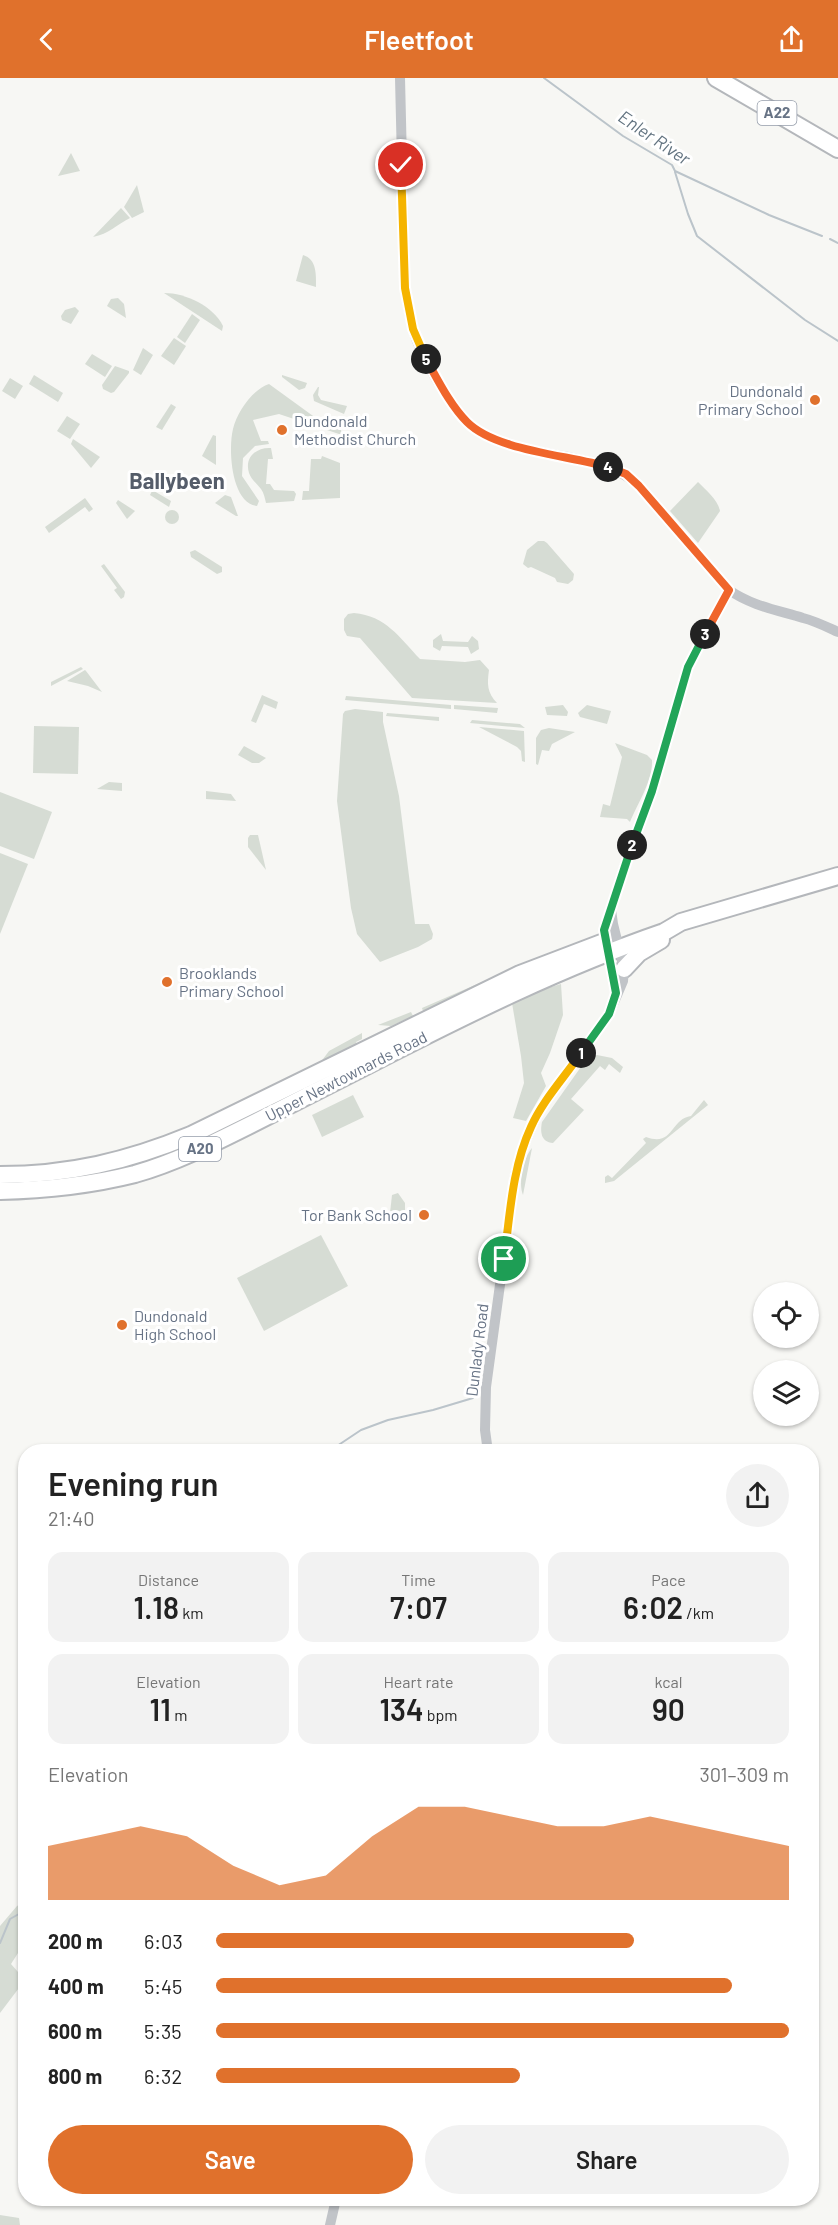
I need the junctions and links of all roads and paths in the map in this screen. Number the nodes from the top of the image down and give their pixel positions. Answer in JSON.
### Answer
{"nodes":[{"id":1,"x":400,"y":78,"type":"edge"},
{"id":2,"x":716,"y":78,"type":"edge"},
{"id":3,"x":838,"y":148,"type":"edge"},
{"id":4,"x":729,"y":590,"type":"junction"},
{"id":5,"x":838,"y":632,"type":"edge"},
{"id":6,"x":838,"y":876,"type":"edge"},
{"id":7,"x":736,"y":906,"type":"junction"},
{"id":8,"x":612,"y":945,"type":"junction"},
{"id":9,"x":624,"y":969,"type":"junction"},
{"id":10,"x":616,"y":993,"type":"junction"},
{"id":11,"x":0,"y":1175,"type":"edge"},
{"id":12,"x":0,"y":1191,"type":"edge"},
{"id":13,"x":487,"y":1444,"type":"edge"},
{"id":14,"x":334,"y":2206,"type":"edge"},
{"id":15,"x":330,"y":2225,"type":"edge"}],
"edges":[{"from":1,"to":4,"type":"street"},
{"from":2,"to":3,"type":"highway","number":"A22"},
{"from":4,"to":5,"type":"street"},
{"from":4,"to":8,"type":"street"},
{"from":6,"to":7,"type":"highway","name":"Upper Newtownards Road","number":"A20"},
{"from":7,"to":8,"type":"highway","name":"Upper Newtownards Road","number":"A20"},
{"from":7,"to":9,"type":"highway"},
{"from":8,"to":9,"type":"street"},
{"from":8,"to":10,"type":"street"},
{"from":8,"to":11,"type":"highway","name":"Upper Newtownards Road","number":"A20"},
{"from":8,"to":12,"type":"highway","name":"Upper Newtownards Road","number":"A20"},
{"from":9,"to":10,"type":"street","name":"Dunlady Road"},
{"from":10,"to":13,"type":"street","name":"Dunlady Road"},
{"from":14,"to":15,"type":"street"}]}
